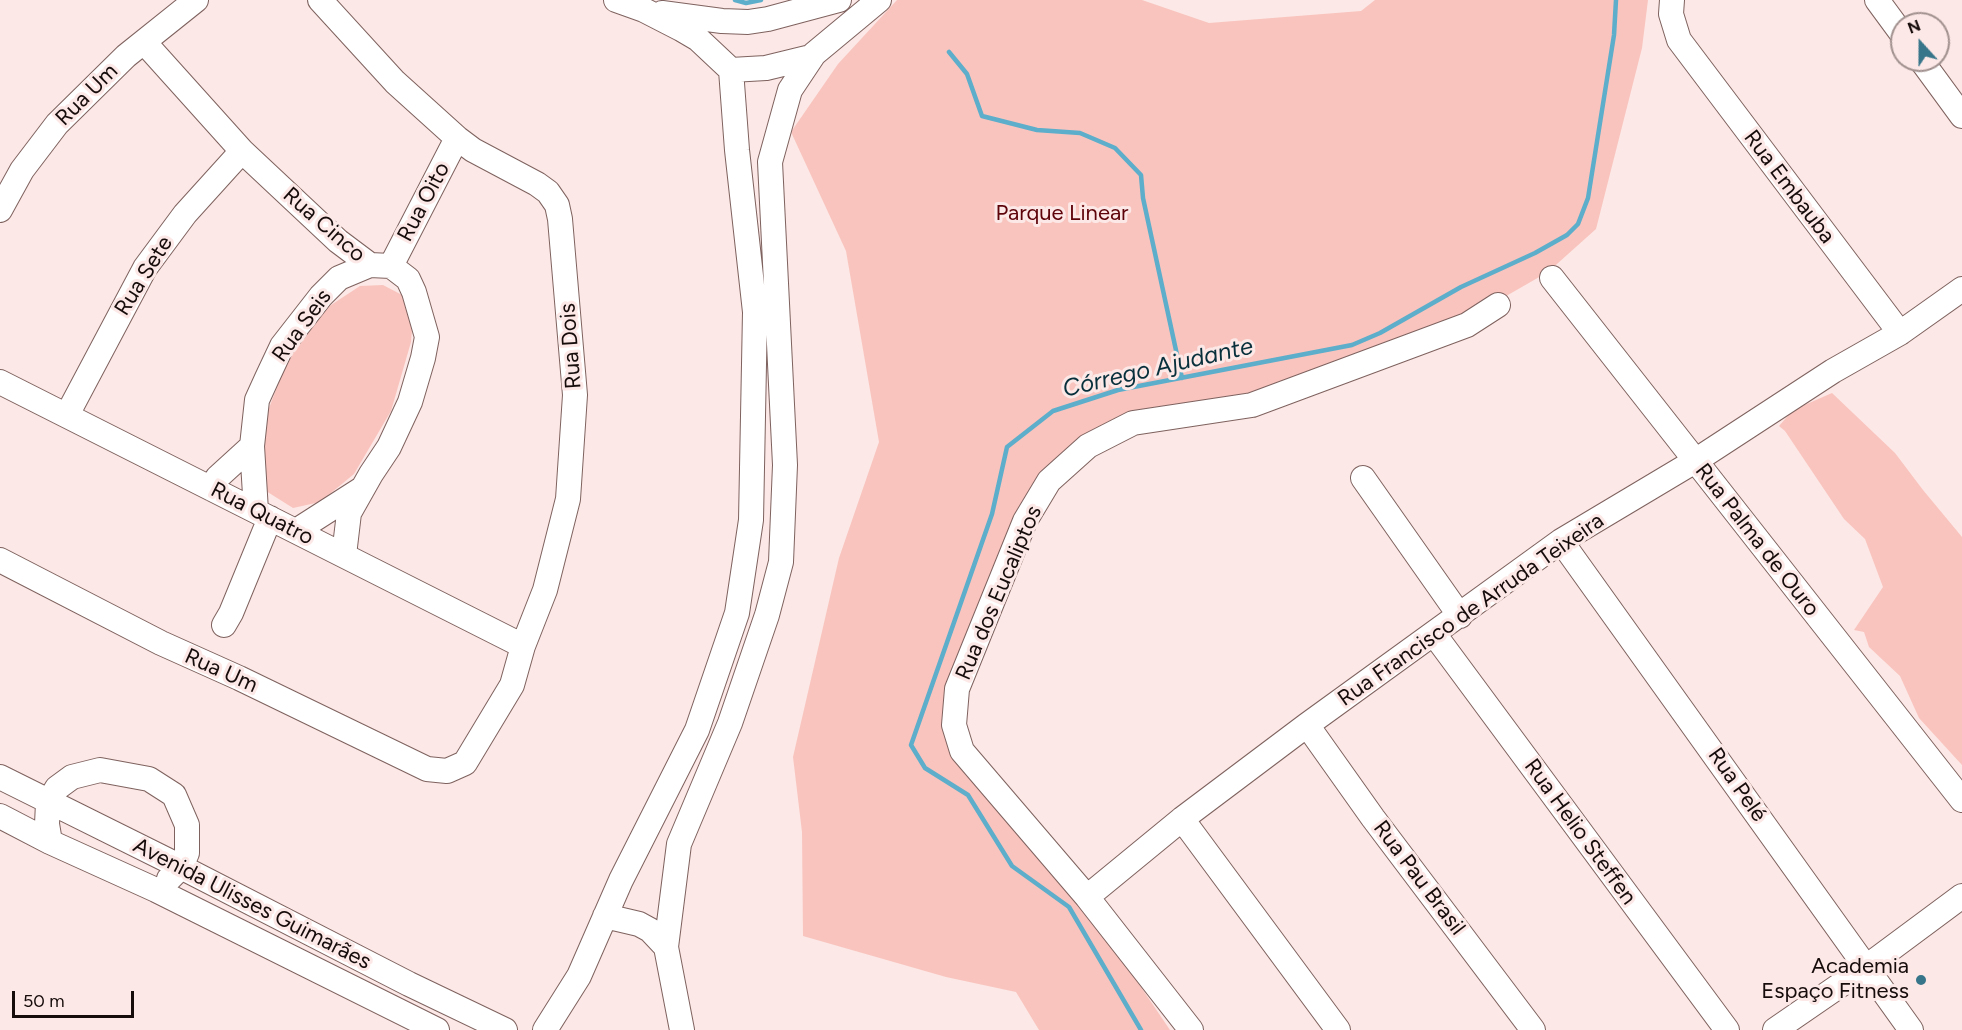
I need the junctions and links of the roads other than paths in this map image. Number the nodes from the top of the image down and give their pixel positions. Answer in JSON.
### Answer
{"nodes":[{"id":1,"x":196,"y":0,"type":"edge"},
{"id":2,"x":320,"y":0,"type":"edge"},
{"id":3,"x":616,"y":0,"type":"edge"},
{"id":4,"x":839,"y":0,"type":"edge"},
{"id":5,"x":879,"y":0,"type":"edge"},
{"id":6,"x":1672,"y":0,"type":"edge"},
{"id":7,"x":1877,"y":0,"type":"edge"},
{"id":8,"x":813,"y":7,"type":"junction"},
{"id":9,"x":644,"y":10,"type":"junction"},
{"id":10,"x":1890,"y":18,"type":"edge"},
{"id":11,"x":144,"y":42,"type":"junction"},
{"id":12,"x":813,"y":56,"type":"junction"},
{"id":13,"x":731,"y":70,"type":"junction"},
{"id":14,"x":1930,"y":72,"type":"edge"},
{"id":15,"x":1962,"y":116,"type":"edge"},
{"id":16,"x":457,"y":138,"type":"junction"},
{"id":17,"x":242,"y":151,"type":"junction"},
{"id":18,"x":0,"y":210,"type":"edge"},
{"id":19,"x":338,"y":241,"type":"junction"},
{"id":20,"x":380,"y":266,"type":"junction"},
{"id":21,"x":339,"y":278,"type":"junction"},
{"id":22,"x":1552,"y":278,"type":"dead end"},
{"id":23,"x":1962,"y":289,"type":"edge"},
{"id":24,"x":1498,"y":305,"type":"dead end"},
{"id":25,"x":1900,"y":333,"type":"junction"},
{"id":26,"x":0,"y":382,"type":"edge"},
{"id":27,"x":67,"y":415,"type":"junction"},
{"id":28,"x":252,"y":446,"type":"junction"},
{"id":29,"x":1695,"y":461,"type":"junction"},
{"id":30,"x":1363,"y":478,"type":"dead end"},
{"id":31,"x":364,"y":487,"type":"junction"},
{"id":32,"x":210,"y":488,"type":"junction"},
{"id":33,"x":263,"y":514,"type":"junction"},
{"id":34,"x":296,"y":531,"type":"junction"},
{"id":35,"x":1561,"y":542,"type":"junction"},
{"id":36,"x":344,"y":555,"type":"junction"},
{"id":37,"x":0,"y":560,"type":"edge"},
{"id":38,"x":1460,"y":616,"type":"junction"},
{"id":39,"x":224,"y":625,"type":"dead end"},
{"id":40,"x":1434,"y":634,"type":"junction"},
{"id":41,"x":523,"y":646,"type":"junction"},
{"id":42,"x":1307,"y":725,"type":"junction"},
{"id":43,"x":447,"y":771,"type":"joint"},
{"id":44,"x":0,"y":777,"type":"edge"},
{"id":45,"x":1962,"y":800,"type":"edge"},
{"id":46,"x":48,"y":802,"type":"junction"},
{"id":47,"x":0,"y":816,"type":"edge"},
{"id":48,"x":1182,"y":819,"type":"junction"},
{"id":49,"x":50,"y":842,"type":"junction"},
{"id":50,"x":181,"y":867,"type":"junction"},
{"id":51,"x":156,"y":890,"type":"junction"},
{"id":52,"x":1962,"y":896,"type":"edge"},
{"id":53,"x":1087,"y":897,"type":"junction"},
{"id":54,"x":605,"y":916,"type":"junction"},
{"id":55,"x":666,"y":947,"type":"junction"},
{"id":56,"x":1865,"y":968,"type":"junction"},
{"id":57,"x":437,"y":1030,"type":"edge"},
{"id":58,"x":505,"y":1030,"type":"edge"},
{"id":59,"x":544,"y":1030,"type":"edge"},
{"id":60,"x":682,"y":1030,"type":"edge"},
{"id":61,"x":1191,"y":1030,"type":"edge"},
{"id":62,"x":1338,"y":1030,"type":"edge"},
{"id":63,"x":1533,"y":1030,"type":"edge"},
{"id":64,"x":1727,"y":1030,"type":"edge"},
{"id":65,"x":1775,"y":1030,"type":"edge"},
{"id":66,"x":1911,"y":1030,"type":"edge"}],
"edges":[{"from":1,"to":11,"type":"street","name":"Rua Um"},
{"from":2,"to":16,"type":"street","name":"Rua Dois"},
{"from":3,"to":9,"type":"street"},
{"from":4,"to":8,"type":"street"},
{"from":5,"to":12,"type":"street"},
{"from":6,"to":25,"type":"street","name":"Rua Embauba"},
{"from":7,"to":10,"type":"street"},
{"from":8,"to":9,"type":"street"},
{"from":8,"to":12,"type":"street"},
{"from":9,"to":13,"type":"street"},
{"from":11,"to":17,"type":"street","name":"Rua Cinco"},
{"from":11,"to":18,"type":"street","name":"Rua Um"},
{"from":12,"to":13,"type":"street"},
{"from":12,"to":55,"type":"street"},
{"from":13,"to":54,"type":"street"},
{"from":14,"to":15,"type":"street"},
{"from":16,"to":20,"type":"street","name":"Rua Oito"},
{"from":16,"to":41,"type":"street","name":"Rua Dois"},
{"from":17,"to":19,"type":"street","name":"Rua Cinco"},
{"from":17,"to":27,"type":"street","name":"Rua Sete"},
{"from":19,"to":20,"type":"street","name":"Rua Cinco"},
{"from":19,"to":21,"type":"street","name":"Rua Seis"},
{"from":20,"to":21,"type":"street","name":"Rua Seis"},
{"from":20,"to":31,"type":"street","name":"Rua Cinco"},
{"from":21,"to":28,"type":"street","name":"Rua Seis"},
{"from":22,"to":29,"type":"street","name":"Rua Palma de Ouro"},
{"from":23,"to":25,"type":"street","name":"Rua Francisco de Arruda Teixeira"},
{"from":24,"to":53,"type":"street","name":"Rua dos Eucaliptos"},
{"from":25,"to":29,"type":"street","name":"Rua Francisco de Arruda Teixeira"},
{"from":26,"to":27,"type":"street","name":"Rua Quatro"},
{"from":27,"to":32,"type":"street","name":"Rua Quatro"},
{"from":28,"to":32,"type":"street"},
{"from":28,"to":33,"type":"street","name":"Rua Seis"},
{"from":29,"to":35,"type":"street","name":"Rua Francisco de Arruda Teixeira"},
{"from":29,"to":45,"type":"street","name":"Rua Palma de Ouro"},
{"from":30,"to":38,"type":"street"},
{"from":31,"to":34,"type":"street","name":"Rua Cinco"},
{"from":31,"to":36,"type":"street","name":"Rua Cinco"},
{"from":32,"to":33,"type":"street","name":"Rua Quatro"},
{"from":33,"to":34,"type":"street","name":"Rua Quatro"},
{"from":33,"to":39,"type":"street"},
{"from":34,"to":36,"type":"street","name":"Rua Quatro"},
{"from":35,"to":38,"type":"street","name":"Rua Francisco de Arruda Teixeira"},
{"from":35,"to":56,"type":"street","name":"Rua Pelé"},
{"from":36,"to":41,"type":"street","name":"Rua Quatro"},
{"from":37,"to":43,"type":"street","name":"Rua Um"},
{"from":38,"to":40,"type":"street","name":"Rua Francisco de Arruda Teixeira"},
{"from":40,"to":42,"type":"street","name":"Rua Francisco de Arruda Teixeira"},
{"from":40,"to":64,"type":"street","name":"Rua Helio Steffen"},
{"from":41,"to":43,"type":"street","name":"Rua Dois"},
{"from":42,"to":48,"type":"street","name":"Rua Francisco de Arruda Teixeira"},
{"from":42,"to":63,"type":"street","name":"Rua Pau Brasil"},
{"from":44,"to":46,"type":"street","name":"Avenida Ulisses Guimarães"},
{"from":46,"to":49,"type":"street"},
{"from":46,"to":50,"type":"street","name":"Avenida Ulisses Guimarães"},
{"from":46,"to":50,"type":"street"},
{"from":47,"to":49,"type":"street","name":"Avenida Ulisses Guimarães"},
{"from":48,"to":53,"type":"street","name":"Rua Francisco de Arruda Teixeira"},
{"from":48,"to":62,"type":"street"},
{"from":49,"to":51,"type":"street","name":"Avenida Ulisses Guimarães"},
{"from":50,"to":51,"type":"street"},
{"from":50,"to":58,"type":"street","name":"Avenida Ulisses Guimarães"},
{"from":51,"to":57,"type":"street","name":"Avenida Ulisses Guimarães"},
{"from":52,"to":56,"type":"street"},
{"from":53,"to":61,"type":"street","name":"Rua dos Eucaliptos"},
{"from":54,"to":55,"type":"street"},
{"from":54,"to":59,"type":"street"},
{"from":55,"to":60,"type":"street"},
{"from":56,"to":65,"type":"street"},
{"from":56,"to":66,"type":"street","name":"Rua Pelé"}]}
